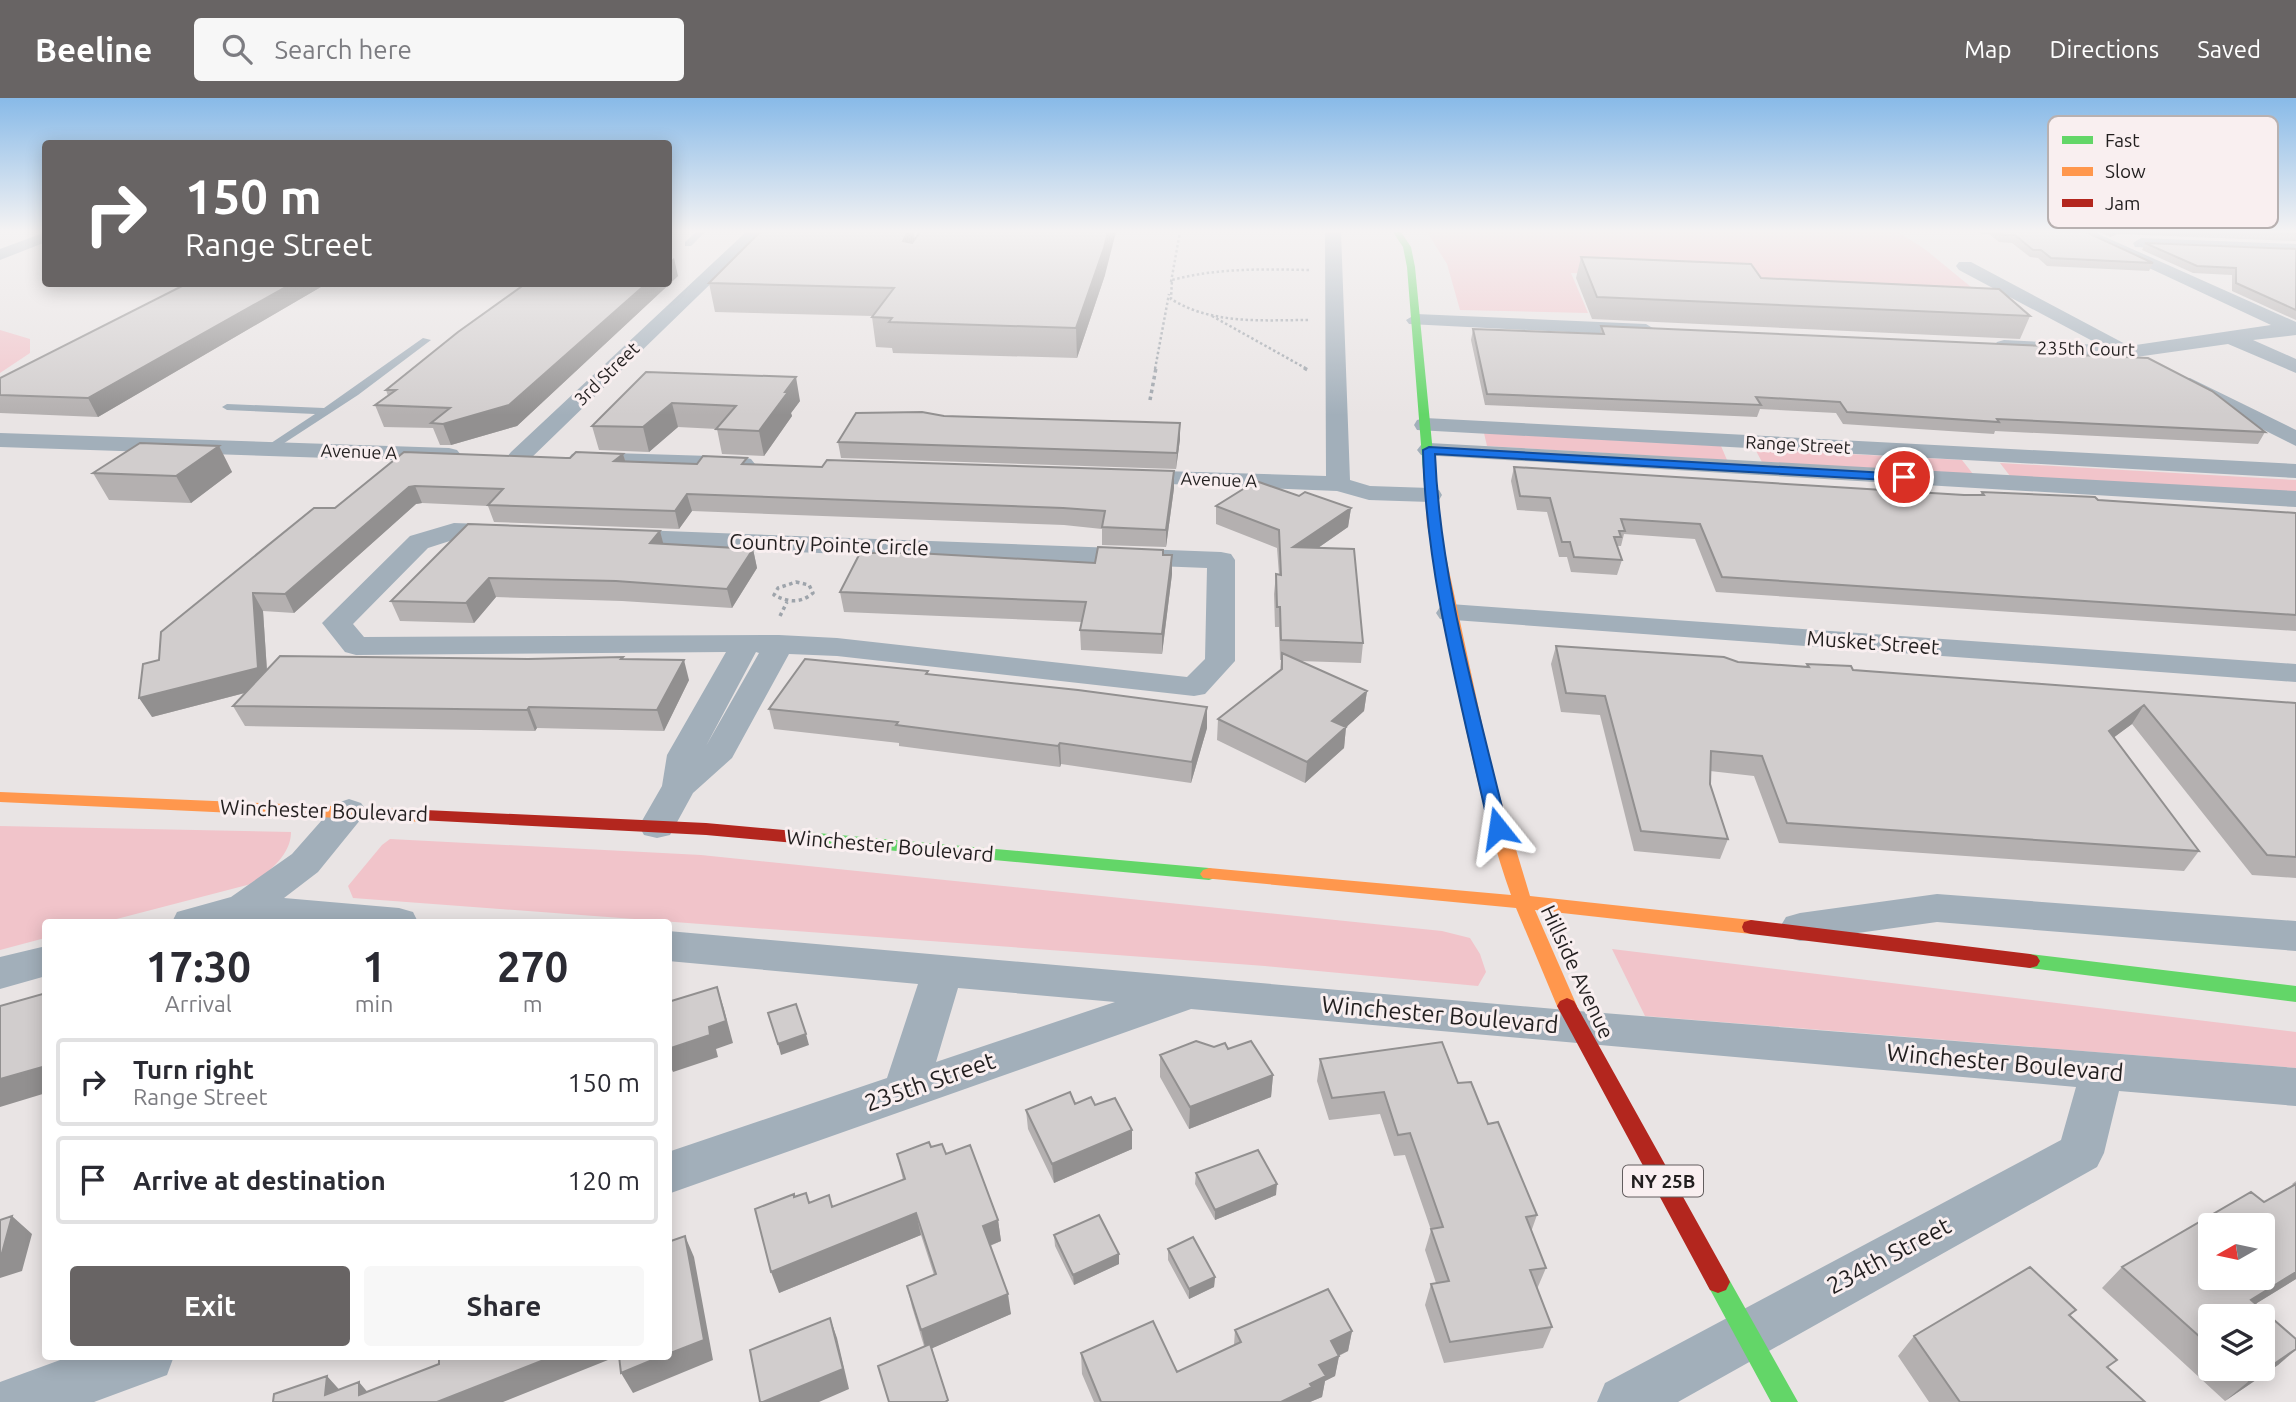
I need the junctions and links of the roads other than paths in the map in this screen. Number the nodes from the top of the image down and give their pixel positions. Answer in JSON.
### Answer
{"nodes":[{"id":1,"x":692,"y":293,"type":"edge"},
{"id":2,"x":1334,"y":293,"type":"edge"},
{"id":3,"x":1413,"y":293,"type":"edge"},
{"id":4,"x":2016,"y":293,"type":"edge"},
{"id":5,"x":2216,"y":293,"type":"edge"},
{"id":6,"x":1416,"y":320,"type":"junction"},
{"id":7,"x":2295,"y":326,"type":"edge"},
{"id":8,"x":1661,"y":331,"type":"edge"},
{"id":9,"x":2230,"y":337,"type":"junction"},
{"id":10,"x":426,"y":340,"type":"dead end"},
{"id":11,"x":1991,"y":346,"type":"edge"},
{"id":12,"x":2129,"y":352,"type":"junction"},
{"id":13,"x":2296,"y":368,"type":"edge"},
{"id":14,"x":227,"y":407,"type":"dead end"},
{"id":15,"x":326,"y":411,"type":"junction"},
{"id":16,"x":1425,"y":425,"type":"junction"},
{"id":17,"x":2296,"y":439,"type":"edge"},
{"id":18,"x":0,"y":440,"type":"edge"},
{"id":19,"x":1737,"y":442,"type":"junction"},
{"id":20,"x":268,"y":449,"type":"junction"},
{"id":21,"x":1429,"y":450,"type":"junction"},
{"id":22,"x":1982,"y":455,"type":"junction"},
{"id":23,"x":519,"y":457,"type":"junction"},
{"id":24,"x":769,"y":465,"type":"edge"},
{"id":25,"x":1752,"y":469,"type":"junction"},
{"id":26,"x":2296,"y":471,"type":"edge"},
{"id":27,"x":1102,"y":476,"type":"edge"},
{"id":28,"x":2006,"y":483,"type":"junction"},
{"id":29,"x":1338,"y":484,"type":"junction"},
{"id":30,"x":1430,"y":495,"type":"junction"},
{"id":31,"x":2296,"y":499,"type":"edge"},
{"id":32,"x":1450,"y":613,"type":"junction"},
{"id":33,"x":779,"y":630,"type":"junction"},
{"id":34,"x":746,"y":643,"type":"junction"},
{"id":35,"x":2296,"y":673,"type":"edge"},
{"id":36,"x":680,"y":786,"type":"junction"},
{"id":37,"x":0,"y":797,"type":"edge"},
{"id":38,"x":349,"y":811,"type":"junction"},
{"id":39,"x":657,"y":826,"type":"junction"},
{"id":40,"x":1521,"y":902,"type":"junction"},
{"id":41,"x":243,"y":908,"type":"junction"},
{"id":42,"x":202,"y":919,"type":"edge"},
{"id":43,"x":366,"y":919,"type":"edge"},
{"id":44,"x":1777,"y":930,"type":"junction"},
{"id":45,"x":2296,"y":936,"type":"edge"},
{"id":46,"x":672,"y":946,"type":"edge"},
{"id":47,"x":42,"y":962,"type":"edge"},
{"id":48,"x":943,"y":971,"type":"junction"},
{"id":49,"x":0,"y":973,"type":"edge"},
{"id":50,"x":1192,"y":993,"type":"junction"},
{"id":51,"x":2296,"y":994,"type":"edge"},
{"id":52,"x":1578,"y":1028,"type":"junction"},
{"id":53,"x":2102,"y":1070,"type":"junction"},
{"id":54,"x":2296,"y":1087,"type":"edge"},
{"id":55,"x":906,"y":1089,"type":"junction"},
{"id":56,"x":672,"y":1172,"type":"edge"},
{"id":57,"x":1747,"y":1334,"type":"junction"},
{"id":58,"x":137,"y":1360,"type":"edge"},
{"id":59,"x":18,"y":1402,"type":"edge"},
{"id":60,"x":1624,"y":1402,"type":"edge"},
{"id":61,"x":1785,"y":1402,"type":"edge"}],
"edges":[{"from":1,"to":23,"type":"street","name":"3rd Street"},
{"from":2,"to":29,"type":"street"},
{"from":3,"to":6,"type":"main road","name":"Hillside Avenue","number":"NY 25B"},
{"from":4,"to":12,"type":"street"},
{"from":5,"to":7,"type":"street"},
{"from":6,"to":8,"type":"street"},
{"from":6,"to":16,"type":"main road","name":"Hillside Avenue","number":"NY 25B"},
{"from":7,"to":9,"type":"street","name":"235th Court"},
{"from":9,"to":12,"type":"street","name":"235th Court"},
{"from":9,"to":13,"type":"street"},
{"from":10,"to":15,"type":"lane"},
{"from":11,"to":12,"type":"street","name":"235th Court"},
{"from":12,"to":17,"type":"street"},
{"from":14,"to":15,"type":"lane"},
{"from":15,"to":20,"type":"lane"},
{"from":16,"to":19,"type":"street","name":"Range Street"},
{"from":16,"to":21,"type":"main road","name":"Hillside Avenue","number":"NY 25B"},
{"from":18,"to":20,"type":"street","name":"Avenue A"},
{"from":19,"to":22,"type":"street","name":"Range Street"},
{"from":19,"to":25,"type":"street"},
{"from":20,"to":23,"type":"street","name":"Avenue A"},
{"from":21,"to":25,"type":"street","name":"Range Street"},
{"from":21,"to":30,"type":"main road","name":"Hillside Avenue","number":"NY 25B"},
{"from":22,"to":26,"type":"street","name":"Range Street"},
{"from":22,"to":28,"type":"street"},
{"from":23,"to":24,"type":"street","name":"Avenue A"},
{"from":25,"to":28,"type":"street","name":"Range Street"},
{"from":27,"to":29,"type":"street","name":"Avenue A"},
{"from":28,"to":31,"type":"street","name":"Range Street"},
{"from":29,"to":30,"type":"street","name":"Avenue A"},
{"from":30,"to":32,"type":"main road","name":"Hillside Avenue","number":"NY 25B"},
{"from":32,"to":35,"type":"street","name":"Musket Street"},
{"from":32,"to":40,"type":"main road","name":"Hillside Avenue","number":"NY 25B"},
{"from":33,"to":34,"type":"street","name":"Country Pointe Circle"},
{"from":33,"to":34,"type":"street","name":"Country Pointe Circle"},
{"from":33,"to":36,"type":"street"},
{"from":34,"to":36,"type":"street"},
{"from":36,"to":39,"type":"street"},
{"from":37,"to":38,"type":"main road","name":"Winchester Boulevard"},
{"from":38,"to":39,"type":"main road","name":"Winchester Boulevard"},
{"from":38,"to":41,"type":"street"},
{"from":39,"to":40,"type":"main road","name":"Winchester Boulevard"},
{"from":40,"to":44,"type":"main road","name":"Winchester Boulevard"},
{"from":40,"to":52,"type":"main road","name":"Hillside Avenue","number":"NY 25B"},
{"from":41,"to":42,"type":"street"},
{"from":41,"to":43,"type":"street"},
{"from":44,"to":45,"type":"street","name":"Winchester Boulevard"},
{"from":44,"to":51,"type":"main road","name":"Winchester Boulevard"},
{"from":46,"to":48,"type":"street","name":"Winchester Boulevard"},
{"from":47,"to":49,"type":"street"},
{"from":48,"to":50,"type":"street","name":"Winchester Boulevard"},
{"from":48,"to":55,"type":"street"},
{"from":50,"to":52,"type":"street","name":"Winchester Boulevard"},
{"from":50,"to":55,"type":"street","name":"235th Street"},
{"from":52,"to":53,"type":"street","name":"Winchester Boulevard"},
{"from":52,"to":57,"type":"main road","name":"Hillside Avenue","number":"NY 25B"},
{"from":53,"to":54,"type":"street","name":"Winchester Boulevard"},
{"from":53,"to":57,"type":"street","name":"234th Street"},
{"from":55,"to":56,"type":"street","name":"235th Street"},
{"from":57,"to":60,"type":"street","name":"234th Street"},
{"from":57,"to":61,"type":"main road","name":"Hillside Avenue","number":"NY 25B"},
{"from":58,"to":59,"type":"street"}]}
